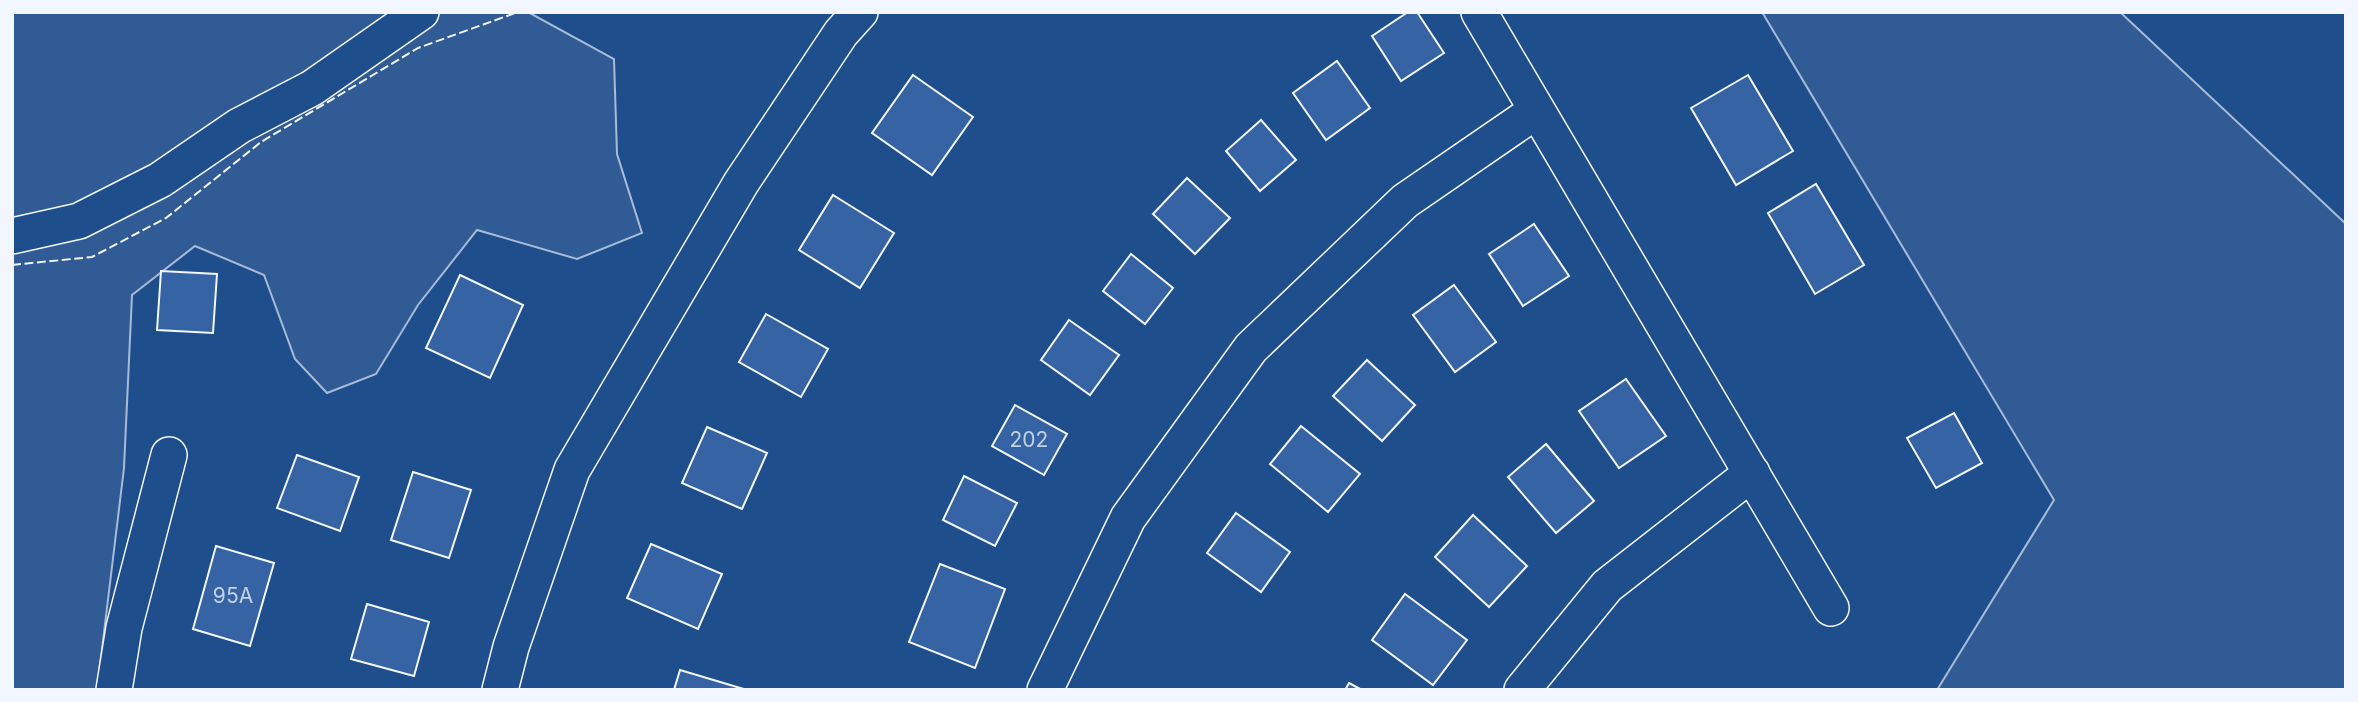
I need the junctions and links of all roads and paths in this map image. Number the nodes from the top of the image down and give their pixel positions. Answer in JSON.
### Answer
{"nodes":[{"id":1,"x":421,"y":12,"type":"edge"},
{"id":2,"x":860,"y":12,"type":"edge"},
{"id":3,"x":1479,"y":12,"type":"edge"},
{"id":4,"x":1536,"y":111,"type":"junction"},
{"id":5,"x":12,"y":236,"type":"edge"},
{"id":6,"x":169,"y":456,"type":"dead end"},
{"id":7,"x":1752,"y":473,"type":"junction"},
{"id":8,"x":1831,"y":608,"type":"dead end"},
{"id":9,"x":114,"y":690,"type":"edge"},
{"id":10,"x":500,"y":690,"type":"edge"},
{"id":11,"x":1045,"y":690,"type":"edge"},
{"id":12,"x":1522,"y":690,"type":"edge"}],
"edges":[{"from":1,"to":5,"type":"street"},
{"from":2,"to":10,"type":"street"},
{"from":3,"to":4,"type":"street"},
{"from":4,"to":7,"type":"street"},
{"from":4,"to":11,"type":"street"},
{"from":6,"to":9,"type":"street"},
{"from":7,"to":8,"type":"street"},
{"from":7,"to":12,"type":"street"}]}
